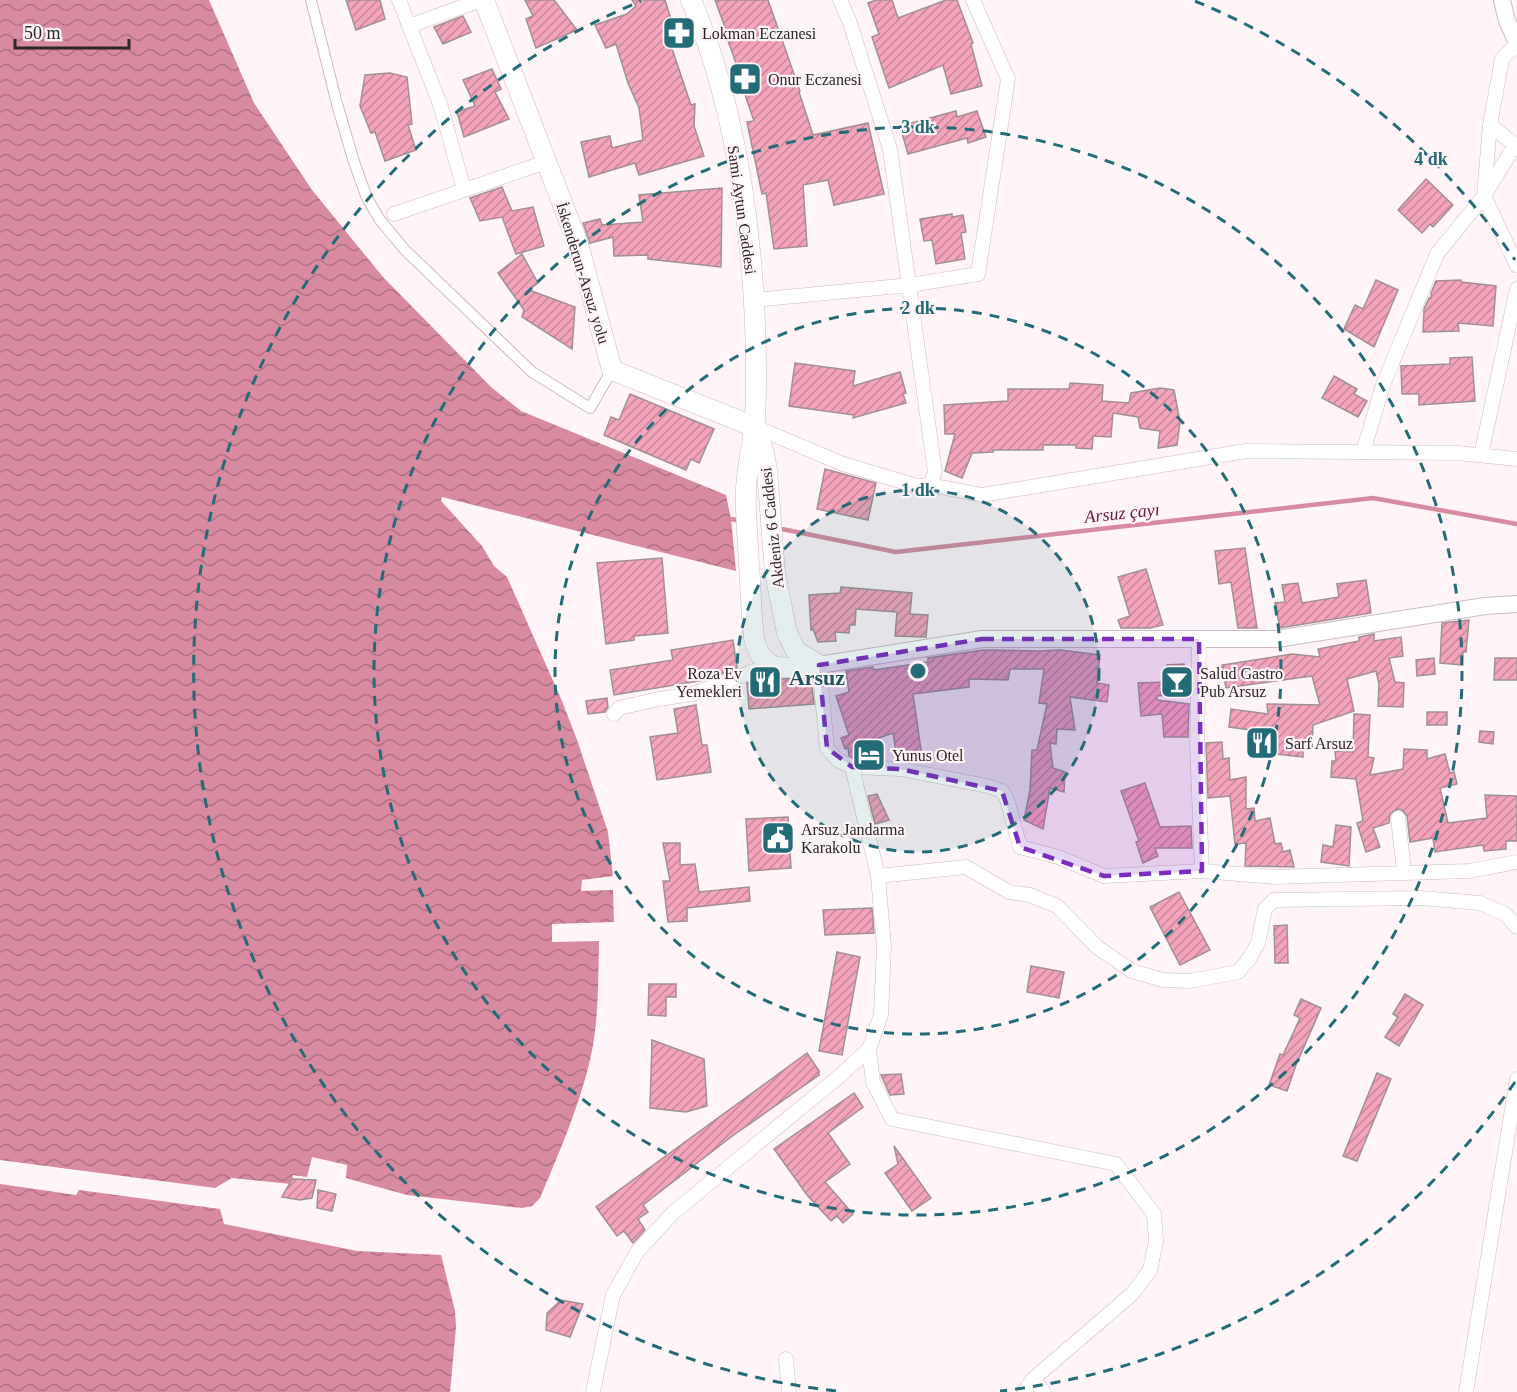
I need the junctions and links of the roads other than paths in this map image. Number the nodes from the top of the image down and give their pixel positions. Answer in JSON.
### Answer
{"nodes":[{"id":1,"x":311,"y":0,"type":"edge"},
{"id":2,"x":399,"y":0,"type":"edge"},
{"id":3,"x":482,"y":0,"type":"edge"},
{"id":4,"x":691,"y":0,"type":"edge"},
{"id":5,"x":840,"y":0,"type":"edge"},
{"id":6,"x":973,"y":0,"type":"edge"},
{"id":7,"x":1502,"y":0,"type":"edge"},
{"id":8,"x":410,"y":26,"type":"junction"},
{"id":9,"x":1517,"y":43,"type":"edge"},
{"id":10,"x":1490,"y":124,"type":"junction"},
{"id":11,"x":1516,"y":146,"type":"edge"},
{"id":12,"x":546,"y":162,"type":"junction"},
{"id":13,"x":464,"y":189,"type":"junction"},
{"id":14,"x":1484,"y":196,"type":"junction"},
{"id":15,"x":394,"y":214,"type":"dead end"},
{"id":16,"x":1517,"y":266,"type":"edge"},
{"id":17,"x":910,"y":285,"type":"junction"},
{"id":18,"x":1517,"y":289,"type":"edge"},
{"id":19,"x":754,"y":300,"type":"junction"},
{"id":20,"x":612,"y":370,"type":"junction"},
{"id":21,"x":754,"y":427,"type":"junction"},
{"id":22,"x":1363,"y":452,"type":"junction"},
{"id":23,"x":1481,"y":455,"type":"junction"},
{"id":24,"x":1517,"y":459,"type":"edge"},
{"id":25,"x":930,"y":485,"type":"junction"},
{"id":26,"x":1517,"y":604,"type":"edge"},
{"id":27,"x":1199,"y":639,"type":"junction"},
{"id":28,"x":770,"y":665,"type":"junction"},
{"id":29,"x":819,"y":665,"type":"junction"},
{"id":30,"x":614,"y":714,"type":"dead end"},
{"id":31,"x":852,"y":767,"type":"junction"},
{"id":32,"x":1398,"y":818,"type":"dead end"},
{"id":33,"x":1517,"y":862,"type":"edge"},
{"id":34,"x":1202,"y":871,"type":"junction"},
{"id":35,"x":1404,"y":871,"type":"junction"},
{"id":36,"x":878,"y":876,"type":"junction"},
{"id":37,"x":1517,"y":927,"type":"edge"},
{"id":38,"x":869,"y":1049,"type":"junction"},
{"id":39,"x":1517,"y":1079,"type":"edge"},
{"id":40,"x":786,"y":1359,"type":"dead end"},
{"id":41,"x":1033,"y":1379,"type":"junction"},
{"id":42,"x":593,"y":1392,"type":"edge"},
{"id":43,"x":789,"y":1392,"type":"edge"},
{"id":44,"x":1024,"y":1392,"type":"edge"},
{"id":45,"x":1044,"y":1392,"type":"edge"},
{"id":46,"x":1466,"y":1392,"type":"edge"}],
"edges":[{"from":1,"to":20,"type":"street"},
{"from":2,"to":8,"type":"street"},
{"from":3,"to":8,"type":"street"},
{"from":3,"to":12,"type":"main road","name":"İskenderun-Arsuz yolu"},
{"from":4,"to":19,"type":"main road","name":"Sami Aytun Caddesi"},
{"from":5,"to":17,"type":"street"},
{"from":6,"to":17,"type":"street"},
{"from":7,"to":9,"type":"street"},
{"from":8,"to":13,"type":"street"},
{"from":9,"to":10,"type":"street"},
{"from":10,"to":11,"type":"street"},
{"from":10,"to":14,"type":"street"},
{"from":11,"to":14,"type":"street"},
{"from":12,"to":13,"type":"street"},
{"from":12,"to":20,"type":"main road","name":"İskenderun-Arsuz yolu"},
{"from":13,"to":15,"type":"street"},
{"from":14,"to":16,"type":"street"},
{"from":14,"to":22,"type":"street"},
{"from":17,"to":19,"type":"street"},
{"from":17,"to":25,"type":"street"},
{"from":18,"to":23,"type":"street"},
{"from":19,"to":21,"type":"main road","name":"Sami Aytun Caddesi"},
{"from":20,"to":21,"type":"main road"},
{"from":21,"to":25,"type":"street"},
{"from":21,"to":28,"type":"main road","name":"Akdeniz 6 Caddesi"},
{"from":21,"to":29,"type":"main road","name":"Akdeniz 6 Caddesi"},
{"from":22,"to":23,"type":"street"},
{"from":22,"to":25,"type":"street"},
{"from":23,"to":24,"type":"street"},
{"from":26,"to":27,"type":"street"},
{"from":27,"to":29,"type":"street"},
{"from":27,"to":34,"type":"street"},
{"from":28,"to":29,"type":"main road"},
{"from":28,"to":30,"type":"street"},
{"from":29,"to":31,"type":"street"},
{"from":31,"to":34,"type":"street"},
{"from":31,"to":36,"type":"street"},
{"from":32,"to":35,"type":"street"},
{"from":33,"to":35,"type":"street"},
{"from":34,"to":35,"type":"street"},
{"from":36,"to":37,"type":"street"},
{"from":36,"to":38,"type":"street"},
{"from":38,"to":41,"type":"street"},
{"from":38,"to":42,"type":"street"},
{"from":39,"to":46,"type":"street"},
{"from":40,"to":43,"type":"street"},
{"from":41,"to":44,"type":"street"},
{"from":41,"to":45,"type":"street"}]}
